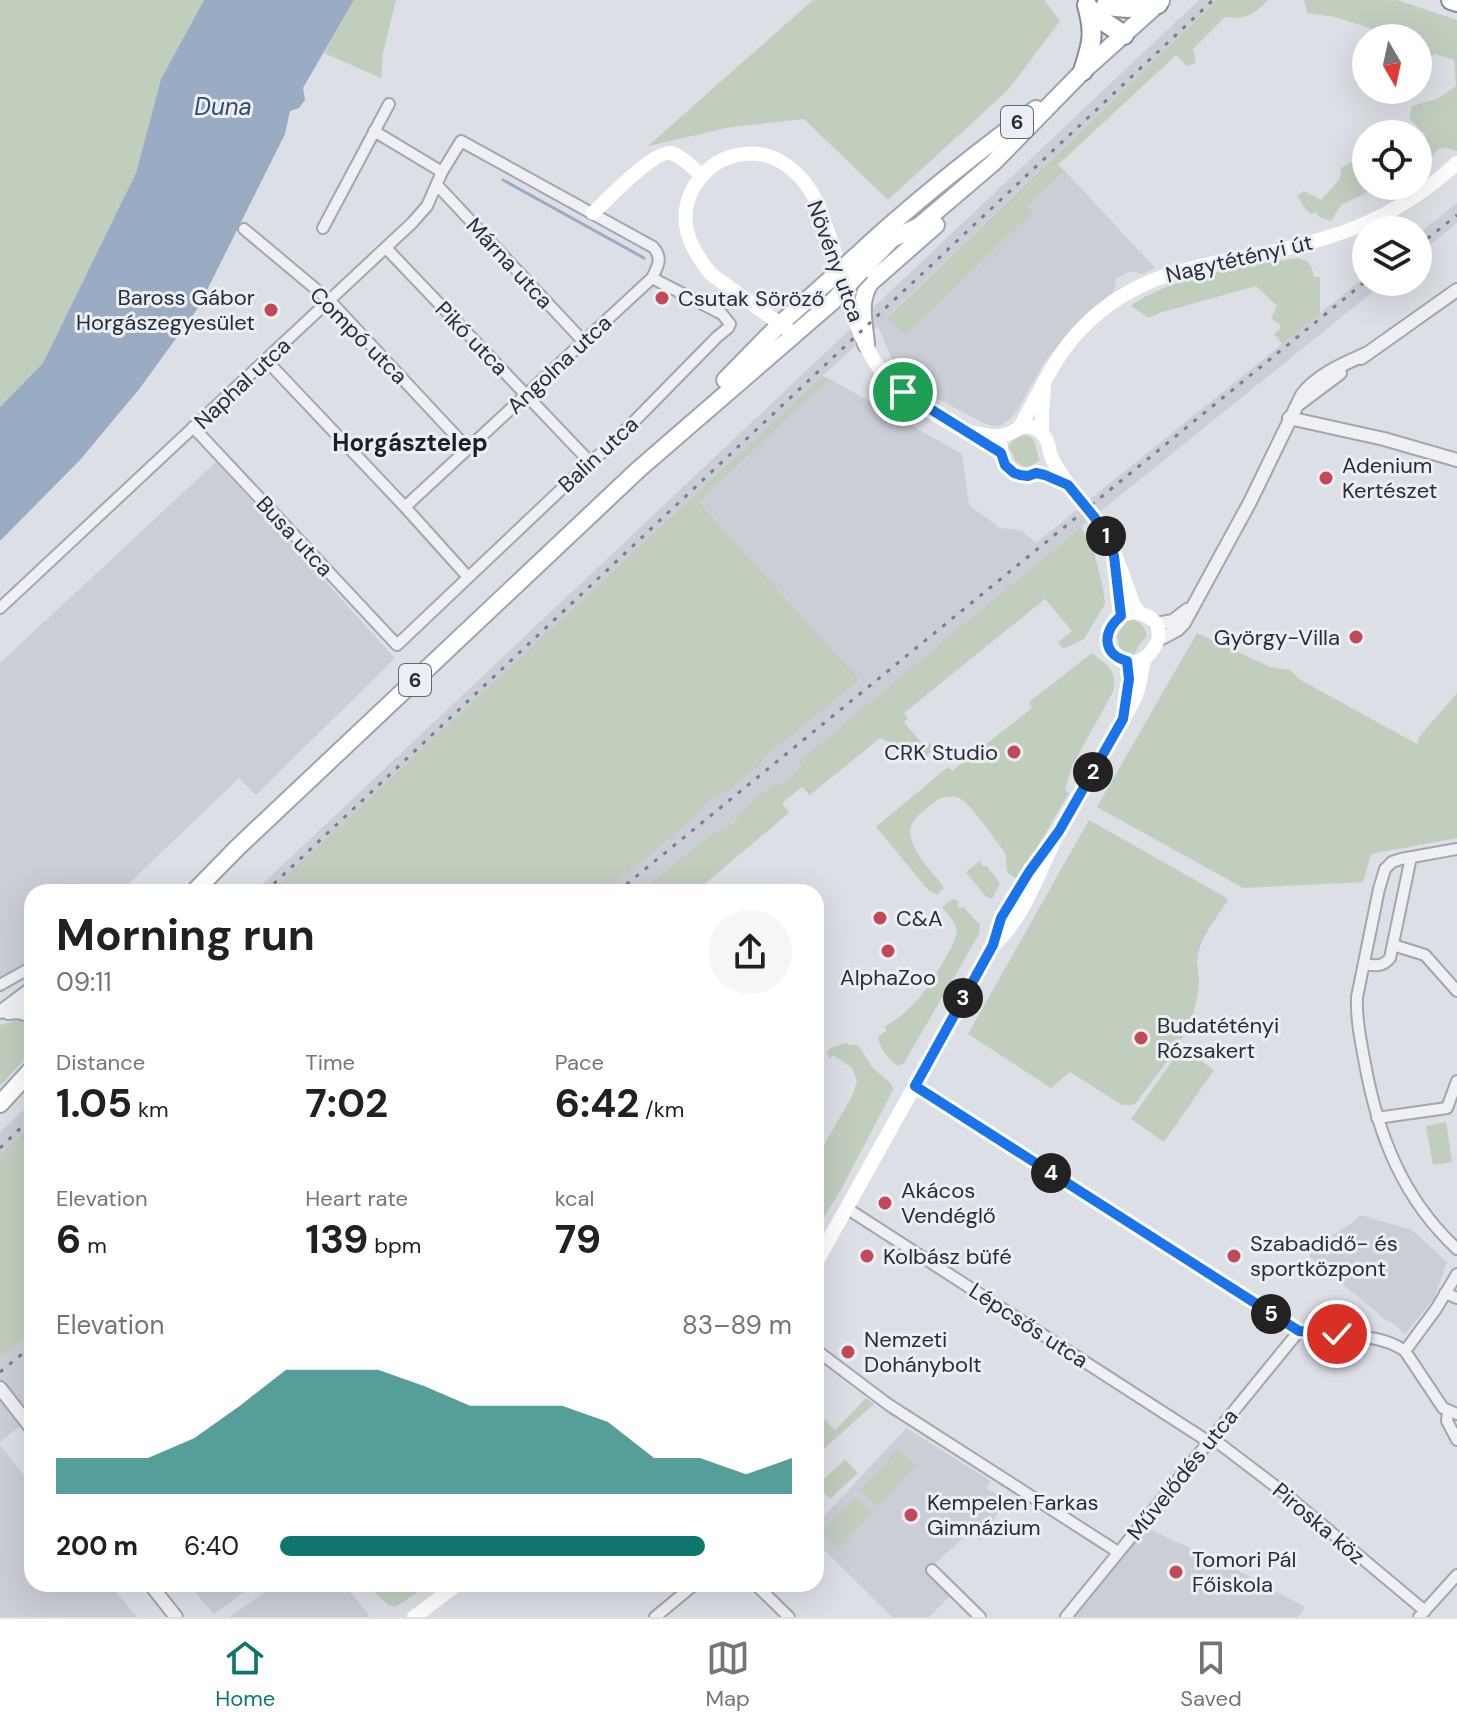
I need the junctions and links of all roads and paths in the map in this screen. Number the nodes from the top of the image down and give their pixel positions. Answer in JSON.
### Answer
{"nodes":[{"id":1,"x":1094,"y":2,"type":"edge"},
{"id":2,"x":1160,"y":2,"type":"edge"},
{"id":3,"x":1124,"y":35,"type":"junction"},
{"id":4,"x":1079,"y":76,"type":"junction"},
{"id":5,"x":389,"y":104,"type":"dead end"},
{"id":6,"x":374,"y":131,"type":"junction"},
{"id":7,"x":993,"y":163,"type":"junction"},
{"id":8,"x":1457,"y":163,"type":"edge"},
{"id":9,"x":442,"y":172,"type":"junction"},
{"id":10,"x":702,"y":176,"type":"junction"},
{"id":11,"x":437,"y":185,"type":"junction"},
{"id":12,"x":593,"y":213,"type":"junction"},
{"id":13,"x":323,"y":228,"type":"dead end"},
{"id":14,"x":244,"y":229,"type":"dead end"},
{"id":15,"x":386,"y":248,"type":"junction"},
{"id":16,"x":858,"y":264,"type":"junction"},
{"id":17,"x":652,"y":278,"type":"junction"},
{"id":18,"x":1457,"y":290,"type":"edge"},
{"id":19,"x":330,"y":301,"type":"junction"},
{"id":20,"x":787,"y":329,"type":"junction"},
{"id":21,"x":584,"y":342,"type":"junction"},
{"id":22,"x":866,"y":344,"type":"junction"},
{"id":23,"x":266,"y":360,"type":"junction"},
{"id":24,"x":1045,"y":383,"type":"junction"},
{"id":25,"x":526,"y":395,"type":"junction"},
{"id":26,"x":1289,"y":418,"type":"junction"},
{"id":27,"x":193,"y":427,"type":"junction"},
{"id":28,"x":966,"y":431,"type":"junction"},
{"id":29,"x":1013,"y":431,"type":"junction"},
{"id":30,"x":1042,"y":433,"type":"junction"},
{"id":31,"x":468,"y":449,"type":"junction"},
{"id":32,"x":1001,"y":453,"type":"junction"},
{"id":33,"x":1050,"y":455,"type":"junction"},
{"id":34,"x":1457,"y":460,"type":"edge"},
{"id":35,"x":590,"y":462,"type":"junction"},
{"id":36,"x":1036,"y":473,"type":"junction"},
{"id":37,"x":1068,"y":485,"type":"junction"},
{"id":38,"x":405,"y":507,"type":"junction"},
{"id":39,"x":1114,"y":556,"type":"junction"},
{"id":40,"x":468,"y":577,"type":"junction"},
{"id":41,"x":1195,"y":602,"type":"junction"},
{"id":42,"x":0,"y":608,"type":"edge"},
{"id":43,"x":1139,"y":613,"type":"junction"},
{"id":44,"x":1121,"y":616,"type":"junction"},
{"id":45,"x":1156,"y":624,"type":"junction"},
{"id":46,"x":1158,"y":640,"type":"junction"},
{"id":47,"x":397,"y":645,"type":"joint"},
{"id":48,"x":1144,"y":659,"type":"junction"},
{"id":49,"x":1127,"y":661,"type":"junction"},
{"id":50,"x":1123,"y":719,"type":"junction"},
{"id":51,"x":1457,"y":849,"type":"edge"},
{"id":52,"x":1411,"y":857,"type":"junction"},
{"id":53,"x":202,"y":884,"type":"edge"},
{"id":54,"x":1393,"y":945,"type":"junction"},
{"id":55,"x":1364,"y":964,"type":"junction"},
{"id":56,"x":24,"y":972,"type":"edge"},
{"id":57,"x":0,"y":985,"type":"edge"},
{"id":58,"x":1457,"y":991,"type":"edge"},
{"id":59,"x":24,"y":995,"type":"edge"},
{"id":60,"x":24,"y":1004,"type":"edge"},
{"id":61,"x":2,"y":1014,"type":"edge"},
{"id":62,"x":24,"y":1014,"type":"edge"},
{"id":63,"x":24,"y":1078,"type":"edge"},
{"id":64,"x":1457,"y":1081,"type":"edge"},
{"id":65,"x":915,"y":1086,"type":"junction"},
{"id":66,"x":0,"y":1104,"type":"edge"},
{"id":67,"x":1447,"y":1108,"type":"junction"},
{"id":68,"x":1377,"y":1118,"type":"junction"},
{"id":69,"x":1457,"y":1119,"type":"edge"},
{"id":70,"x":848,"y":1209,"type":"junction"},
{"id":71,"x":1457,"y":1249,"type":"edge"},
{"id":72,"x":824,"y":1250,"type":"edge"},
{"id":73,"x":1457,"y":1274,"type":"edge"},
{"id":74,"x":1445,"y":1293,"type":"junction"},
{"id":75,"x":1457,"y":1298,"type":"edge"},
{"id":76,"x":1299,"y":1331,"type":"junction"},
{"id":77,"x":1405,"y":1351,"type":"junction"},
{"id":78,"x":824,"y":1356,"type":"edge"},
{"id":79,"x":0,"y":1388,"type":"edge"},
{"id":80,"x":1453,"y":1412,"type":"edge"},
{"id":81,"x":24,"y":1419,"type":"edge"},
{"id":82,"x":1211,"y":1440,"type":"junction"},
{"id":83,"x":1457,"y":1440,"type":"edge"},
{"id":84,"x":1118,"y":1552,"type":"junction"},
{"id":85,"x":932,"y":1570,"type":"dead end"},
{"id":86,"x":1457,"y":1575,"type":"edge"},
{"id":87,"x":156,"y":1592,"type":"edge"},
{"id":88,"x":449,"y":1592,"type":"edge"},
{"id":89,"x":685,"y":1592,"type":"edge"},
{"id":90,"x":763,"y":1592,"type":"edge"},
{"id":91,"x":427,"y":1612,"type":"edge"},
{"id":92,"x":1422,"y":1614,"type":"edge"},
{"id":93,"x":176,"y":1617,"type":"edge"},
{"id":94,"x":414,"y":1617,"type":"edge"},
{"id":95,"x":655,"y":1617,"type":"edge"},
{"id":96,"x":789,"y":1617,"type":"edge"},
{"id":97,"x":980,"y":1617,"type":"edge"},
{"id":98,"x":1066,"y":1617,"type":"edge"}],
"edges":[{"from":1,"to":2,"type":"highway"},
{"from":1,"to":3,"type":"highway"},
{"from":1,"to":4,"type":"highway"},
{"from":2,"to":3,"type":"main road","number":"6"},
{"from":3,"to":4,"type":"main road","number":"6"},
{"from":4,"to":7,"type":"main road","number":"6"},
{"from":4,"to":16,"type":"main road","number":"6"},
{"from":5,"to":6,"type":"street"},
{"from":6,"to":9,"type":"street"},
{"from":6,"to":13,"type":"street"},
{"from":7,"to":16,"type":"main road","number":"6"},
{"from":7,"to":22,"type":"main road"},
{"from":8,"to":24,"type":"main road","name":"Nagytétényi út"},
{"from":9,"to":11,"type":"street","name":"Naphal utca"},
{"from":9,"to":12,"type":"street","name":"Naphal utca"},
{"from":10,"to":12,"type":"main road"},
{"from":10,"to":20,"type":"main road"},
{"from":10,"to":22,"type":"main road","name":"Növény utca"},
{"from":11,"to":15,"type":"street","name":"Naphal utca"},
{"from":11,"to":21,"type":"street","name":"Márna utca"},
{"from":12,"to":17,"type":"street"},
{"from":14,"to":19,"type":"street","name":"Compó utca"},
{"from":15,"to":19,"type":"street","name":"Naphal utca"},
{"from":15,"to":25,"type":"street","name":"Pikó utca"},
{"from":16,"to":20,"type":"main road","number":"6","bridge":true},
{"from":16,"to":20,"type":"main road","number":"6","bridge":true},
{"from":17,"to":21,"type":"street","name":"Angolna utca"},
{"from":17,"to":35,"type":"street","name":"Balin utca"},
{"from":18,"to":26,"type":"street"},
{"from":19,"to":23,"type":"street","name":"Naphal utca"},
{"from":19,"to":31,"type":"street","name":"Compó utca"},
{"from":20,"to":53,"type":"main road","number":"6"},
{"from":21,"to":25,"type":"street","name":"Angolna utca"},
{"from":22,"to":28,"type":"main road","name":"Növény utca"},
{"from":23,"to":27,"type":"street","name":"Naphal utca"},
{"from":23,"to":38,"type":"street"},
{"from":24,"to":29,"type":"main road","name":"Nagytétényi út"},
{"from":24,"to":30,"type":"main road","name":"Nagytétényi út"},
{"from":25,"to":31,"type":"street","name":"Angolna utca"},
{"from":25,"to":35,"type":"street","name":"Pikó utca"},
{"from":26,"to":34,"type":"street"},
{"from":26,"to":41,"type":"street"},
{"from":27,"to":42,"type":"street","name":"Naphal utca"},
{"from":27,"to":47,"type":"street","name":"Busa utca"},
{"from":28,"to":29,"type":"main road","name":"Növény utca"},
{"from":28,"to":32,"type":"main road","name":"Növény utca"},
{"from":29,"to":30,"type":"main road","name":"Növény utca"},
{"from":29,"to":32,"type":"main road"},
{"from":30,"to":33,"type":"main road"},
{"from":31,"to":38,"type":"street","name":"Angolna utca"},
{"from":32,"to":36,"type":"main road","name":"Növény utca"},
{"from":33,"to":36,"type":"main road"},
{"from":33,"to":37,"type":"main road"},
{"from":35,"to":40,"type":"street","name":"Balin utca"},
{"from":36,"to":37,"type":"main road","name":"Növény utca"},
{"from":37,"to":39,"type":"main road"},
{"from":38,"to":40,"type":"street"},
{"from":39,"to":43,"type":"main road"},
{"from":39,"to":44,"type":"main road"},
{"from":40,"to":47,"type":"street","name":"Balin utca"},
{"from":41,"to":45,"type":"street"},
{"from":41,"to":46,"type":"street"},
{"from":43,"to":44,"type":"main road"},
{"from":43,"to":45,"type":"main road"},
{"from":44,"to":49,"type":"main road"},
{"from":45,"to":46,"type":"main road"},
{"from":46,"to":48,"type":"main road"},
{"from":48,"to":49,"type":"main road"},
{"from":48,"to":50,"type":"main road"},
{"from":49,"to":50,"type":"main road"},
{"from":50,"to":65,"type":"main road"},
{"from":51,"to":52,"type":"street"},
{"from":52,"to":54,"type":"street"},
{"from":52,"to":55,"type":"street"},
{"from":54,"to":55,"type":"street"},
{"from":54,"to":58,"type":"street"},
{"from":55,"to":68,"type":"street"},
{"from":56,"to":57,"type":"street"},
{"from":59,"to":61,"type":"street"},
{"from":60,"to":61,"type":"street"},
{"from":61,"to":62,"type":"street"},
{"from":63,"to":66,"type":"main road"},
{"from":64,"to":67,"type":"street"},
{"from":65,"to":70,"type":"main road"},
{"from":65,"to":76,"type":"street"},
{"from":67,"to":68,"type":"street"},
{"from":67,"to":69,"type":"street"},
{"from":68,"to":71,"type":"street"},
{"from":70,"to":72,"type":"main road"},
{"from":70,"to":82,"type":"street","name":"Lépcsős utca"},
{"from":73,"to":74,"type":"street"},
{"from":74,"to":75,"type":"street"},
{"from":74,"to":77,"type":"street"},
{"from":76,"to":77,"type":"street"},
{"from":76,"to":82,"type":"street","name":"Művelődés utca"},
{"from":77,"to":80,"type":"street"},
{"from":78,"to":84,"type":"street"},
{"from":79,"to":81,"type":"street"},
{"from":80,"to":83,"type":"street"},
{"from":82,"to":84,"type":"street","name":"Művelődés utca"},
{"from":82,"to":92,"type":"street","name":"Piroska köz"},
{"from":84,"to":98,"type":"street","name":"Művelődés utca"},
{"from":85,"to":97,"type":"street"},
{"from":86,"to":92,"type":"street"},
{"from":87,"to":93,"type":"street"},
{"from":88,"to":91,"type":"main road"},
{"from":89,"to":95,"type":"street"},
{"from":90,"to":96,"type":"street"},
{"from":91,"to":94,"type":"main road"}]}
